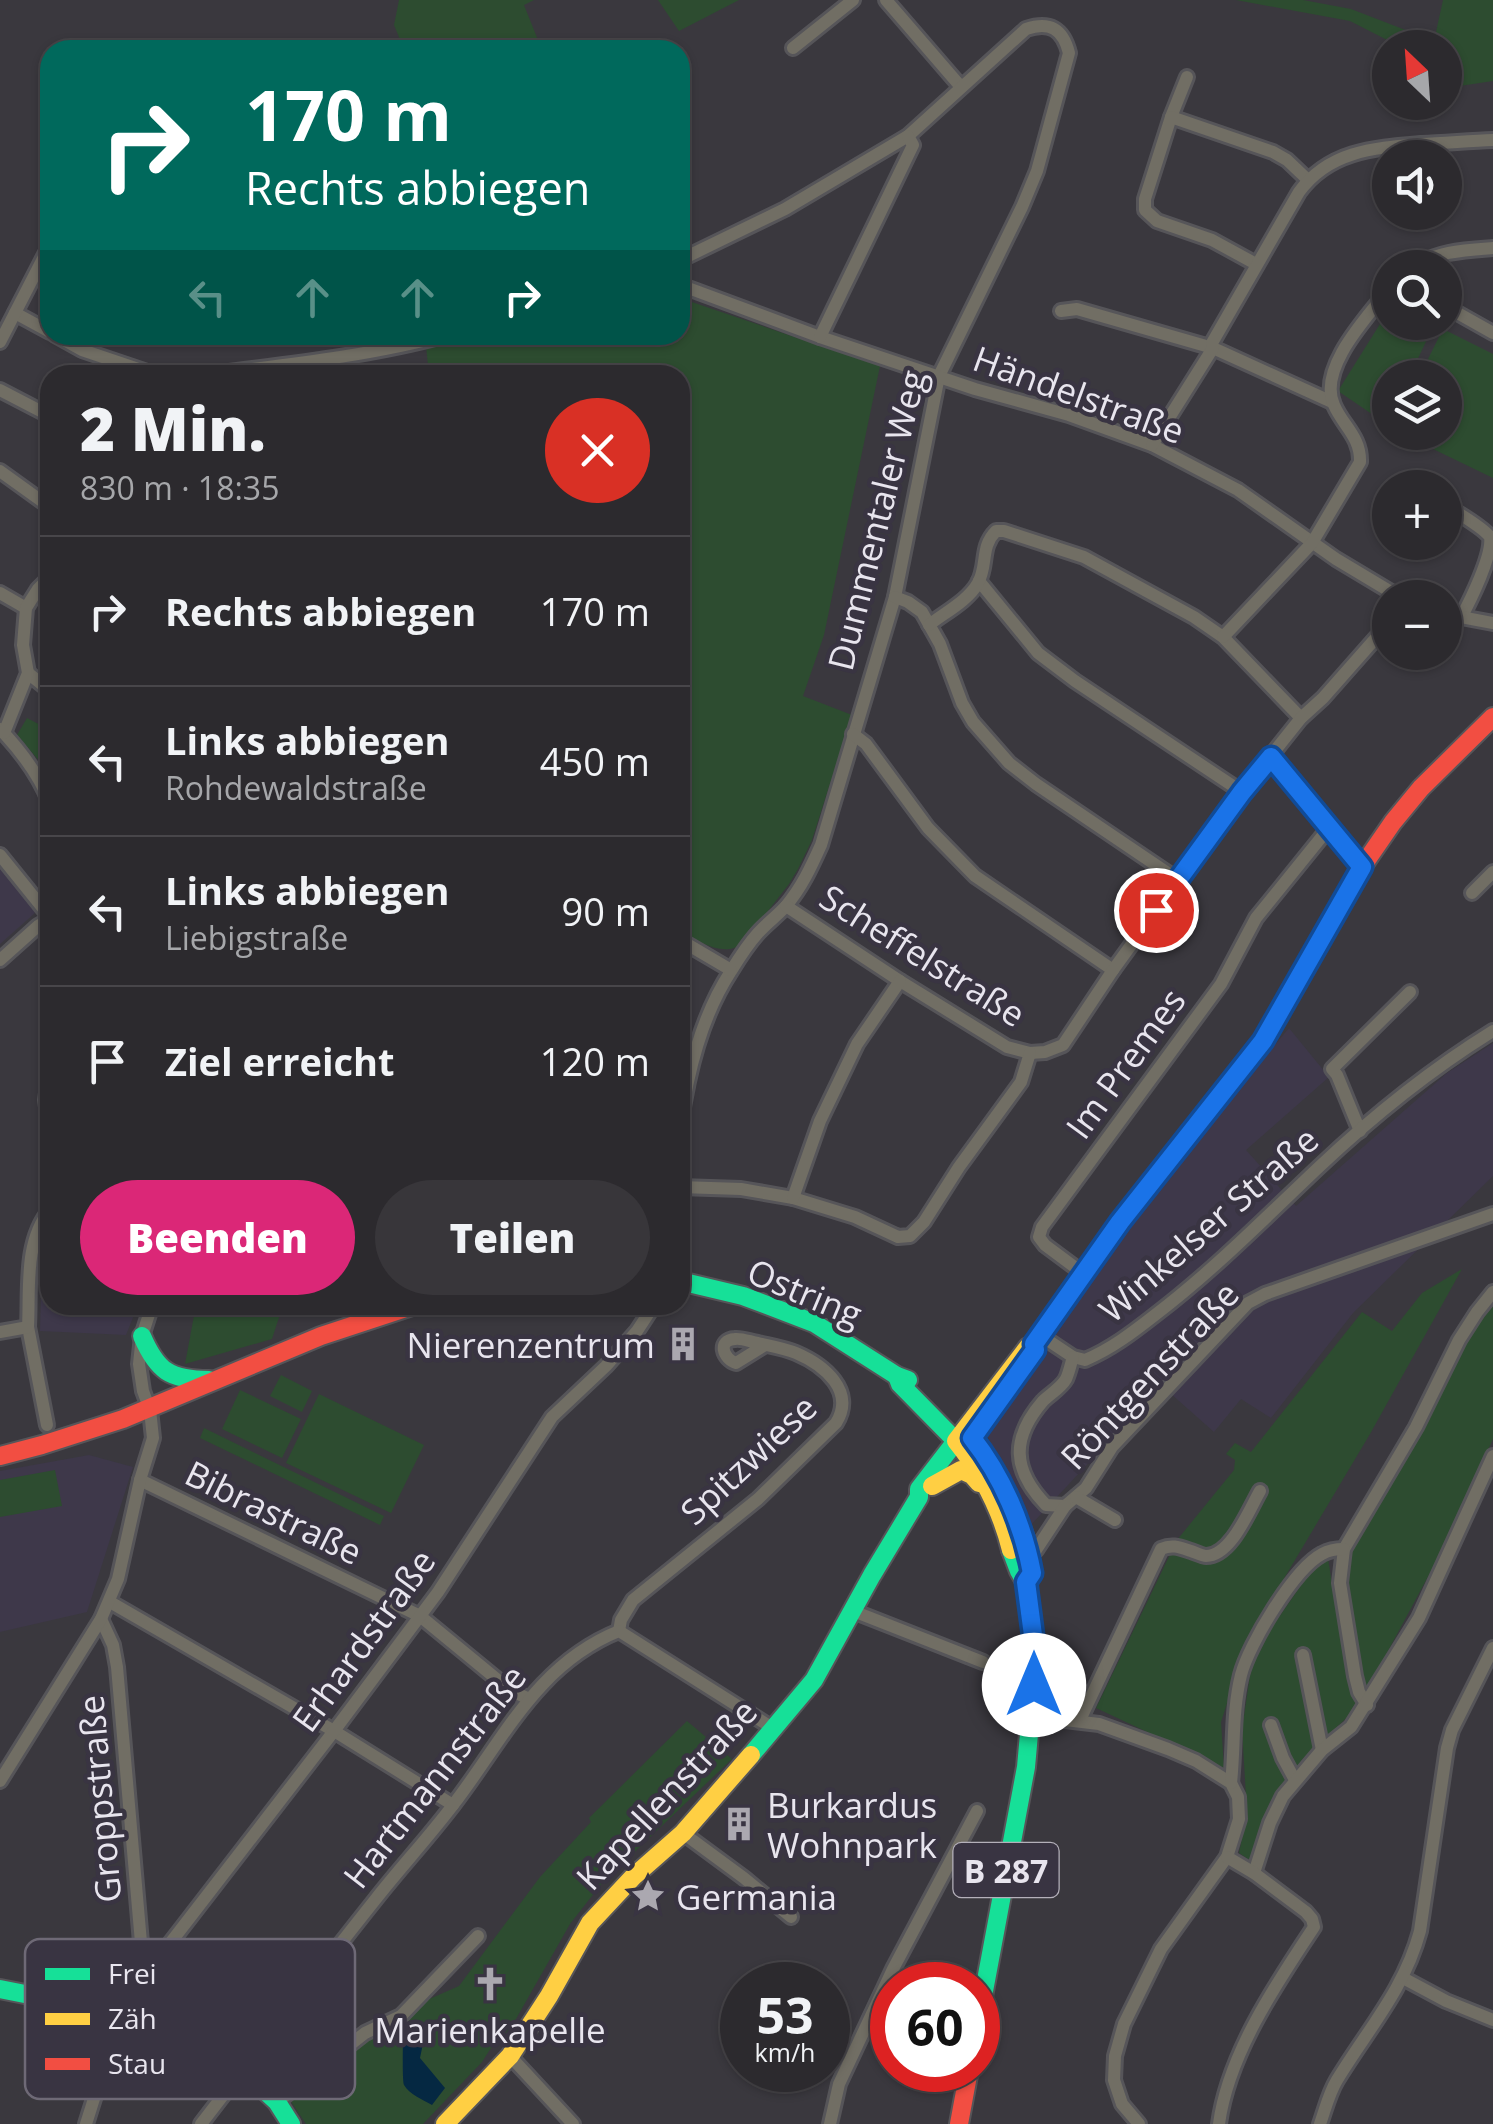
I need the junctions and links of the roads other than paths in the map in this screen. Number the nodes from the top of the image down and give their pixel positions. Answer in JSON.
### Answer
{"nodes":[{"id":1,"x":852,"y":0,"type":"edge"},
{"id":2,"x":886,"y":0,"type":"edge"},
{"id":3,"x":793,"y":48,"type":"dead end"},
{"id":4,"x":1187,"y":78,"type":"dead end"},
{"id":5,"x":961,"y":87,"type":"junction"},
{"id":6,"x":1171,"y":117,"type":"junction"},
{"id":7,"x":908,"y":136,"type":"junction"},
{"id":8,"x":1493,"y":140,"type":"edge"},
{"id":9,"x":1308,"y":180,"type":"junction"},
{"id":10,"x":1493,"y":248,"type":"edge"},
{"id":11,"x":1462,"y":250,"type":"edge"},
{"id":12,"x":690,"y":255,"type":"edge"},
{"id":13,"x":1256,"y":264,"type":"junction"},
{"id":14,"x":40,"y":266,"type":"edge"},
{"id":15,"x":690,"y":289,"type":"edge"},
{"id":16,"x":1061,"y":311,"type":"dead end"},
{"id":17,"x":15,"y":312,"type":"junction"},
{"id":18,"x":1372,"y":312,"type":"edge"},
{"id":19,"x":1462,"y":316,"type":"edge"},
{"id":20,"x":40,"y":327,"type":"edge"},
{"id":21,"x":1493,"y":333,"type":"edge"},
{"id":22,"x":820,"y":337,"type":"junction"},
{"id":23,"x":0,"y":342,"type":"edge"},
{"id":24,"x":73,"y":345,"type":"edge"},
{"id":25,"x":405,"y":345,"type":"edge"},
{"id":26,"x":1213,"y":348,"type":"junction"},
{"id":27,"x":126,"y":365,"type":"edge"},
{"id":28,"x":277,"y":365,"type":"edge"},
{"id":29,"x":938,"y":376,"type":"junction"},
{"id":30,"x":0,"y":390,"type":"edge"},
{"id":31,"x":1332,"y":402,"type":"junction"},
{"id":32,"x":40,"y":411,"type":"edge"},
{"id":33,"x":1152,"y":446,"type":"junction"},
{"id":34,"x":0,"y":472,"type":"edge"},
{"id":35,"x":40,"y":500,"type":"edge"},
{"id":36,"x":1462,"y":516,"type":"edge"},
{"id":37,"x":1312,"y":543,"type":"junction"},
{"id":38,"x":1373,"y":580,"type":"edge"},
{"id":39,"x":979,"y":581,"type":"junction"},
{"id":40,"x":40,"y":587,"type":"edge"},
{"id":41,"x":0,"y":593,"type":"edge"},
{"id":42,"x":894,"y":598,"type":"junction"},
{"id":43,"x":26,"y":608,"type":"junction"},
{"id":44,"x":1462,"y":616,"type":"edge"},
{"id":45,"x":1462,"y":618,"type":"edge"},
{"id":46,"x":1493,"y":623,"type":"edge"},
{"id":47,"x":928,"y":625,"type":"junction"},
{"id":48,"x":1223,"y":637,"type":"junction"},
{"id":49,"x":1372,"y":642,"type":"edge"},
{"id":50,"x":28,"y":673,"type":"junction"},
{"id":51,"x":40,"y":683,"type":"edge"},
{"id":52,"x":1493,"y":717,"type":"edge"},
{"id":53,"x":1301,"y":718,"type":"junction"},
{"id":54,"x":2,"y":731,"type":"edge"},
{"id":55,"x":853,"y":734,"type":"junction"},
{"id":56,"x":1271,"y":757,"type":"junction"},
{"id":57,"x":40,"y":782,"type":"edge"},
{"id":58,"x":1242,"y":792,"type":"junction"},
{"id":59,"x":1328,"y":828,"type":"junction"},
{"id":60,"x":0,"y":854,"type":"edge"},
{"id":61,"x":1362,"y":867,"type":"junction"},
{"id":62,"x":1493,"y":872,"type":"edge"},
{"id":63,"x":1178,"y":880,"type":"junction"},
{"id":64,"x":1472,"y":893,"type":"dead end"},
{"id":65,"x":40,"y":905,"type":"edge"},
{"id":66,"x":786,"y":906,"type":"junction"},
{"id":67,"x":40,"y":925,"type":"edge"},
{"id":68,"x":690,"y":946,"type":"edge"},
{"id":69,"x":0,"y":960,"type":"edge"},
{"id":70,"x":731,"y":970,"type":"junction"},
{"id":71,"x":1113,"y":970,"type":"junction"},
{"id":72,"x":900,"y":981,"type":"junction"},
{"id":73,"x":1410,"y":992,"type":"dead end"},
{"id":74,"x":1493,"y":1031,"type":"edge"},
{"id":75,"x":1030,"y":1053,"type":"junction"},
{"id":76,"x":690,"y":1060,"type":"edge"},
{"id":77,"x":1360,"y":1130,"type":"junction"},
{"id":78,"x":690,"y":1187,"type":"edge"},
{"id":79,"x":794,"y":1198,"type":"junction"},
{"id":80,"x":1493,"y":1214,"type":"edge"},
{"id":81,"x":40,"y":1225,"type":"edge"},
{"id":82,"x":1084,"y":1274,"type":"junction"},
{"id":83,"x":690,"y":1284,"type":"edge"},
{"id":84,"x":1493,"y":1292,"type":"edge"},
{"id":85,"x":149,"y":1315,"type":"edge"},
{"id":86,"x":385,"y":1315,"type":"edge"},
{"id":87,"x":647,"y":1315,"type":"edge"},
{"id":88,"x":28,"y":1327,"type":"junction"},
{"id":89,"x":0,"y":1332,"type":"edge"},
{"id":90,"x":142,"y":1336,"type":"junction"},
{"id":91,"x":1037,"y":1339,"type":"junction"},
{"id":92,"x":766,"y":1345,"type":"dead end"},
{"id":93,"x":1073,"y":1357,"type":"junction"},
{"id":94,"x":224,"y":1378,"type":"junction"},
{"id":95,"x":150,"y":1410,"type":"junction"},
{"id":96,"x":47,"y":1425,"type":"dead end"},
{"id":97,"x":964,"y":1439,"type":"junction"},
{"id":98,"x":0,"y":1456,"type":"edge"},
{"id":99,"x":1493,"y":1456,"type":"edge"},
{"id":100,"x":140,"y":1480,"type":"junction"},
{"id":101,"x":925,"y":1491,"type":"junction"},
{"id":102,"x":1260,"y":1491,"type":"dead end"},
{"id":103,"x":1071,"y":1502,"type":"junction"},
{"id":104,"x":997,"y":1508,"type":"junction"},
{"id":105,"x":1114,"y":1520,"type":"dead end"},
{"id":106,"x":1344,"y":1549,"type":"junction"},
{"id":107,"x":1028,"y":1554,"type":"junction"},
{"id":108,"x":1026,"y":1582,"type":"junction"},
{"id":109,"x":110,"y":1602,"type":"junction"},
{"id":110,"x":853,"y":1611,"type":"junction"},
{"id":111,"x":420,"y":1616,"type":"junction"},
{"id":112,"x":101,"y":1619,"type":"junction"},
{"id":113,"x":619,"y":1631,"type":"junction"},
{"id":114,"x":1493,"y":1648,"type":"edge"},
{"id":115,"x":1303,"y":1656,"type":"dead end"},
{"id":116,"x":983,"y":1662,"type":"dead end"},
{"id":117,"x":528,"y":1700,"type":"junction"},
{"id":118,"x":1366,"y":1705,"type":"junction"},
{"id":119,"x":1031,"y":1716,"type":"junction"},
{"id":120,"x":1080,"y":1720,"type":"junction"},
{"id":121,"x":1271,"y":1725,"type":"dead end"},
{"id":122,"x":774,"y":1729,"type":"junction"},
{"id":123,"x":334,"y":1731,"type":"junction"},
{"id":124,"x":1322,"y":1750,"type":"junction"},
{"id":125,"x":0,"y":1780,"type":"edge"},
{"id":126,"x":1295,"y":1780,"type":"junction"},
{"id":127,"x":1231,"y":1782,"type":"junction"},
{"id":128,"x":453,"y":1805,"type":"junction"},
{"id":129,"x":978,"y":1812,"type":"dead end"},
{"id":130,"x":684,"y":1833,"type":"junction"},
{"id":131,"x":1227,"y":1857,"type":"junction"},
{"id":132,"x":1254,"y":1874,"type":"junction"},
{"id":133,"x":791,"y":1917,"type":"dead end"},
{"id":134,"x":478,"y":1936,"type":"dead end"},
{"id":135,"x":141,"y":1939,"type":"edge"},
{"id":136,"x":173,"y":1939,"type":"edge"},
{"id":137,"x":344,"y":1939,"type":"edge"},
{"id":138,"x":989,"y":1962,"type":"edge"},
{"id":139,"x":1403,"y":1978,"type":"junction"},
{"id":140,"x":0,"y":1989,"type":"edge"},
{"id":141,"x":25,"y":1994,"type":"edge"},
{"id":142,"x":1493,"y":2020,"type":"edge"},
{"id":143,"x":355,"y":2041,"type":"edge"},
{"id":144,"x":510,"y":2056,"type":"junction"},
{"id":145,"x":965,"y":2092,"type":"edge"},
{"id":146,"x":94,"y":2099,"type":"edge"},
{"id":147,"x":220,"y":2099,"type":"edge"},
{"id":148,"x":274,"y":2099,"type":"edge"},
{"id":149,"x":281,"y":2099,"type":"edge"},
{"id":150,"x":277,"y":2102,"type":"junction"},
{"id":151,"x":86,"y":2124,"type":"edge"},
{"id":152,"x":201,"y":2124,"type":"edge"},
{"id":153,"x":290,"y":2124,"type":"edge"},
{"id":154,"x":445,"y":2124,"type":"edge"},
{"id":155,"x":573,"y":2124,"type":"edge"},
{"id":156,"x":830,"y":2124,"type":"edge"},
{"id":157,"x":959,"y":2124,"type":"edge"},
{"id":158,"x":1139,"y":2124,"type":"edge"},
{"id":159,"x":1219,"y":2124,"type":"edge"},
{"id":160,"x":1320,"y":2124,"type":"edge"}],
"edges":[{"from":1,"to":3,"type":"street"},
{"from":2,"to":5,"type":"street"},
{"from":4,"to":6,"type":"street"},
{"from":5,"to":7,"type":"street"},
{"from":5,"to":29,"type":"street","name":"Dummentaler Weg"},
{"from":6,"to":9,"type":"street"},
{"from":6,"to":13,"type":"street"},
{"from":7,"to":12,"type":"street"},
{"from":7,"to":22,"type":"street"},
{"from":8,"to":9,"type":"street"},
{"from":9,"to":13,"type":"street"},
{"from":10,"to":11,"type":"street"},
{"from":13,"to":26,"type":"street"},
{"from":14,"to":17,"type":"street"},
{"from":15,"to":22,"type":"street","name":"Händelstraße"},
{"from":16,"to":26,"type":"street"},
{"from":17,"to":20,"type":"street"},
{"from":17,"to":23,"type":"street"},
{"from":18,"to":31,"type":"street"},
{"from":19,"to":21,"type":"street"},
{"from":22,"to":29,"type":"street","name":"Händelstraße"},
{"from":24,"to":27,"type":"street"},
{"from":25,"to":28,"type":"street"},
{"from":26,"to":31,"type":"street"},
{"from":26,"to":33,"type":"street"},
{"from":29,"to":33,"type":"street","name":"Händelstraße"},
{"from":29,"to":42,"type":"street","name":"Dummentaler Weg"},
{"from":30,"to":32,"type":"street"},
{"from":31,"to":37,"type":"street"},
{"from":33,"to":37,"type":"street","name":"Händelstraße"},
{"from":34,"to":35,"type":"street"},
{"from":36,"to":44,"type":"street"},
{"from":37,"to":38,"type":"street","name":"Händelstraße"},
{"from":37,"to":48,"type":"street"},
{"from":39,"to":47,"type":"street"},
{"from":39,"to":48,"type":"street"},
{"from":39,"to":58,"type":"street"},
{"from":40,"to":43,"type":"street"},
{"from":41,"to":43,"type":"street"},
{"from":42,"to":47,"type":"street"},
{"from":42,"to":55,"type":"street","name":"Dummentaler Weg"},
{"from":43,"to":50,"type":"street"},
{"from":45,"to":46,"type":"street"},
{"from":47,"to":63,"type":"street"},
{"from":48,"to":53,"type":"street"},
{"from":49,"to":53,"type":"street"},
{"from":50,"to":51,"type":"street"},
{"from":50,"to":54,"type":"street"},
{"from":52,"to":61,"type":"main road","name":"Kapellenstraße"},
{"from":53,"to":56,"type":"street"},
{"from":54,"to":57,"type":"street"},
{"from":55,"to":66,"type":"street","name":"Dummentaler Weg"},
{"from":55,"to":71,"type":"street"},
{"from":56,"to":58,"type":"street"},
{"from":56,"to":59,"type":"street"},
{"from":58,"to":63,"type":"street"},
{"from":59,"to":61,"type":"street"},
{"from":59,"to":82,"type":"street","name":"Im Premes"},
{"from":60,"to":65,"type":"street"},
{"from":61,"to":82,"type":"main road","name":"Kapellenstraße"},
{"from":62,"to":64,"type":"street"},
{"from":63,"to":71,"type":"street"},
{"from":66,"to":70,"type":"street","name":"Dummentaler Weg"},
{"from":66,"to":72,"type":"street","name":"Scheffelstraße"},
{"from":67,"to":69,"type":"street"},
{"from":68,"to":70,"type":"street"},
{"from":70,"to":76,"type":"street"},
{"from":71,"to":75,"type":"street"},
{"from":72,"to":75,"type":"street","name":"Scheffelstraße"},
{"from":72,"to":79,"type":"street"},
{"from":73,"to":77,"type":"street","name":"Winkelser Straße"},
{"from":74,"to":77,"type":"street","name":"Winkelser Straße"},
{"from":75,"to":79,"type":"street"},
{"from":77,"to":93,"type":"street","name":"Winkelser Straße"},
{"from":78,"to":79,"type":"street"},
{"from":80,"to":103,"type":"street","name":"Röntgenstraße"},
{"from":81,"to":88,"type":"street"},
{"from":82,"to":91,"type":"main road","name":"Kapellenstraße"},
{"from":83,"to":97,"type":"main road","name":"Ostring"},
{"from":84,"to":106,"type":"street"},
{"from":85,"to":90,"type":"street"},
{"from":86,"to":94,"type":"main road"},
{"from":87,"to":111,"type":"street","name":"Erhardstraße"},
{"from":88,"to":89,"type":"street"},
{"from":88,"to":96,"type":"street"},
{"from":90,"to":94,"type":"main road"},
{"from":90,"to":95,"type":"street"},
{"from":91,"to":93,"type":"street","name":"Winkelser Straße"},
{"from":91,"to":97,"type":"main road","name":"Kapellenstraße"},
{"from":92,"to":113,"type":"street","name":"Spitzwiese"},
{"from":93,"to":103,"type":"street","name":"Röntgenstraße"},
{"from":94,"to":95,"type":"main road"},
{"from":95,"to":98,"type":"main road"},
{"from":95,"to":100,"type":"street"},
{"from":97,"to":101,"type":"main road","name":"Kapellenstraße"},
{"from":97,"to":104,"type":"main road","name":"Ostring","number":"B 287"},
{"from":97,"to":107,"type":"main road","name":"Ostring","number":"B 287"},
{"from":99,"to":118,"type":"street"},
{"from":100,"to":109,"type":"street"},
{"from":100,"to":111,"type":"street","name":"Bibrastraße"},
{"from":101,"to":104,"type":"main road"},
{"from":101,"to":110,"type":"main road","name":"Kapellenstraße"},
{"from":102,"to":120,"type":"street"},
{"from":103,"to":105,"type":"street","name":"Röntgenstraße"},
{"from":103,"to":107,"type":"street","name":"Röntgenstraße"},
{"from":104,"to":108,"type":"main road","name":"Ostring","number":"B 287"},
{"from":106,"to":118,"type":"street"},
{"from":106,"to":127,"type":"street"},
{"from":107,"to":108,"type":"main road","name":"Ostring","number":"B 287"},
{"from":108,"to":119,"type":"main road","name":"Ostring","number":"B 287"},
{"from":109,"to":112,"type":"street"},
{"from":109,"to":123,"type":"street"},
{"from":110,"to":116,"type":"street"},
{"from":110,"to":122,"type":"main road","name":"Kapellenstraße"},
{"from":111,"to":117,"type":"street","name":"Bibrastraße"},
{"from":111,"to":123,"type":"street","name":"Erhardstraße"},
{"from":112,"to":125,"type":"street"},
{"from":112,"to":135,"type":"street","name":"Groppstraße"},
{"from":113,"to":117,"type":"street","name":"Hartmannstraße"},
{"from":113,"to":122,"type":"street"},
{"from":114,"to":139,"type":"street"},
{"from":115,"to":124,"type":"street"},
{"from":117,"to":128,"type":"street","name":"Hartmannstraße"},
{"from":118,"to":124,"type":"street"},
{"from":119,"to":120,"type":"street"},
{"from":119,"to":138,"type":"main road","name":"Ostring","number":"B 287"},
{"from":120,"to":127,"type":"street"},
{"from":121,"to":126,"type":"street"},
{"from":122,"to":130,"type":"main road","name":"Kapellenstraße"},
{"from":123,"to":128,"type":"street"},
{"from":123,"to":136,"type":"street","name":"Erhardstraße"},
{"from":124,"to":126,"type":"street"},
{"from":126,"to":132,"type":"street"},
{"from":127,"to":131,"type":"street"},
{"from":128,"to":137,"type":"street","name":"Hartmannstraße"},
{"from":129,"to":156,"type":"street"},
{"from":130,"to":133,"type":"street"},
{"from":130,"to":144,"type":"main road","name":"Kapellenstraße"},
{"from":131,"to":132,"type":"street"},
{"from":131,"to":158,"type":"street"},
{"from":132,"to":159,"type":"street"},
{"from":134,"to":143,"type":"street"},
{"from":139,"to":142,"type":"street"},
{"from":139,"to":160,"type":"street"},
{"from":140,"to":141,"type":"main road"},
{"from":144,"to":154,"type":"main road","name":"Kapellenstraße"},
{"from":144,"to":155,"type":"street"},
{"from":145,"to":157,"type":"main road"},
{"from":146,"to":151,"type":"street","name":"Erhardstraße"},
{"from":147,"to":152,"type":"street","name":"Hartmannstraße"},
{"from":148,"to":150,"type":"main road"},
{"from":149,"to":150,"type":"street"},
{"from":150,"to":153,"type":"main road"}]}
